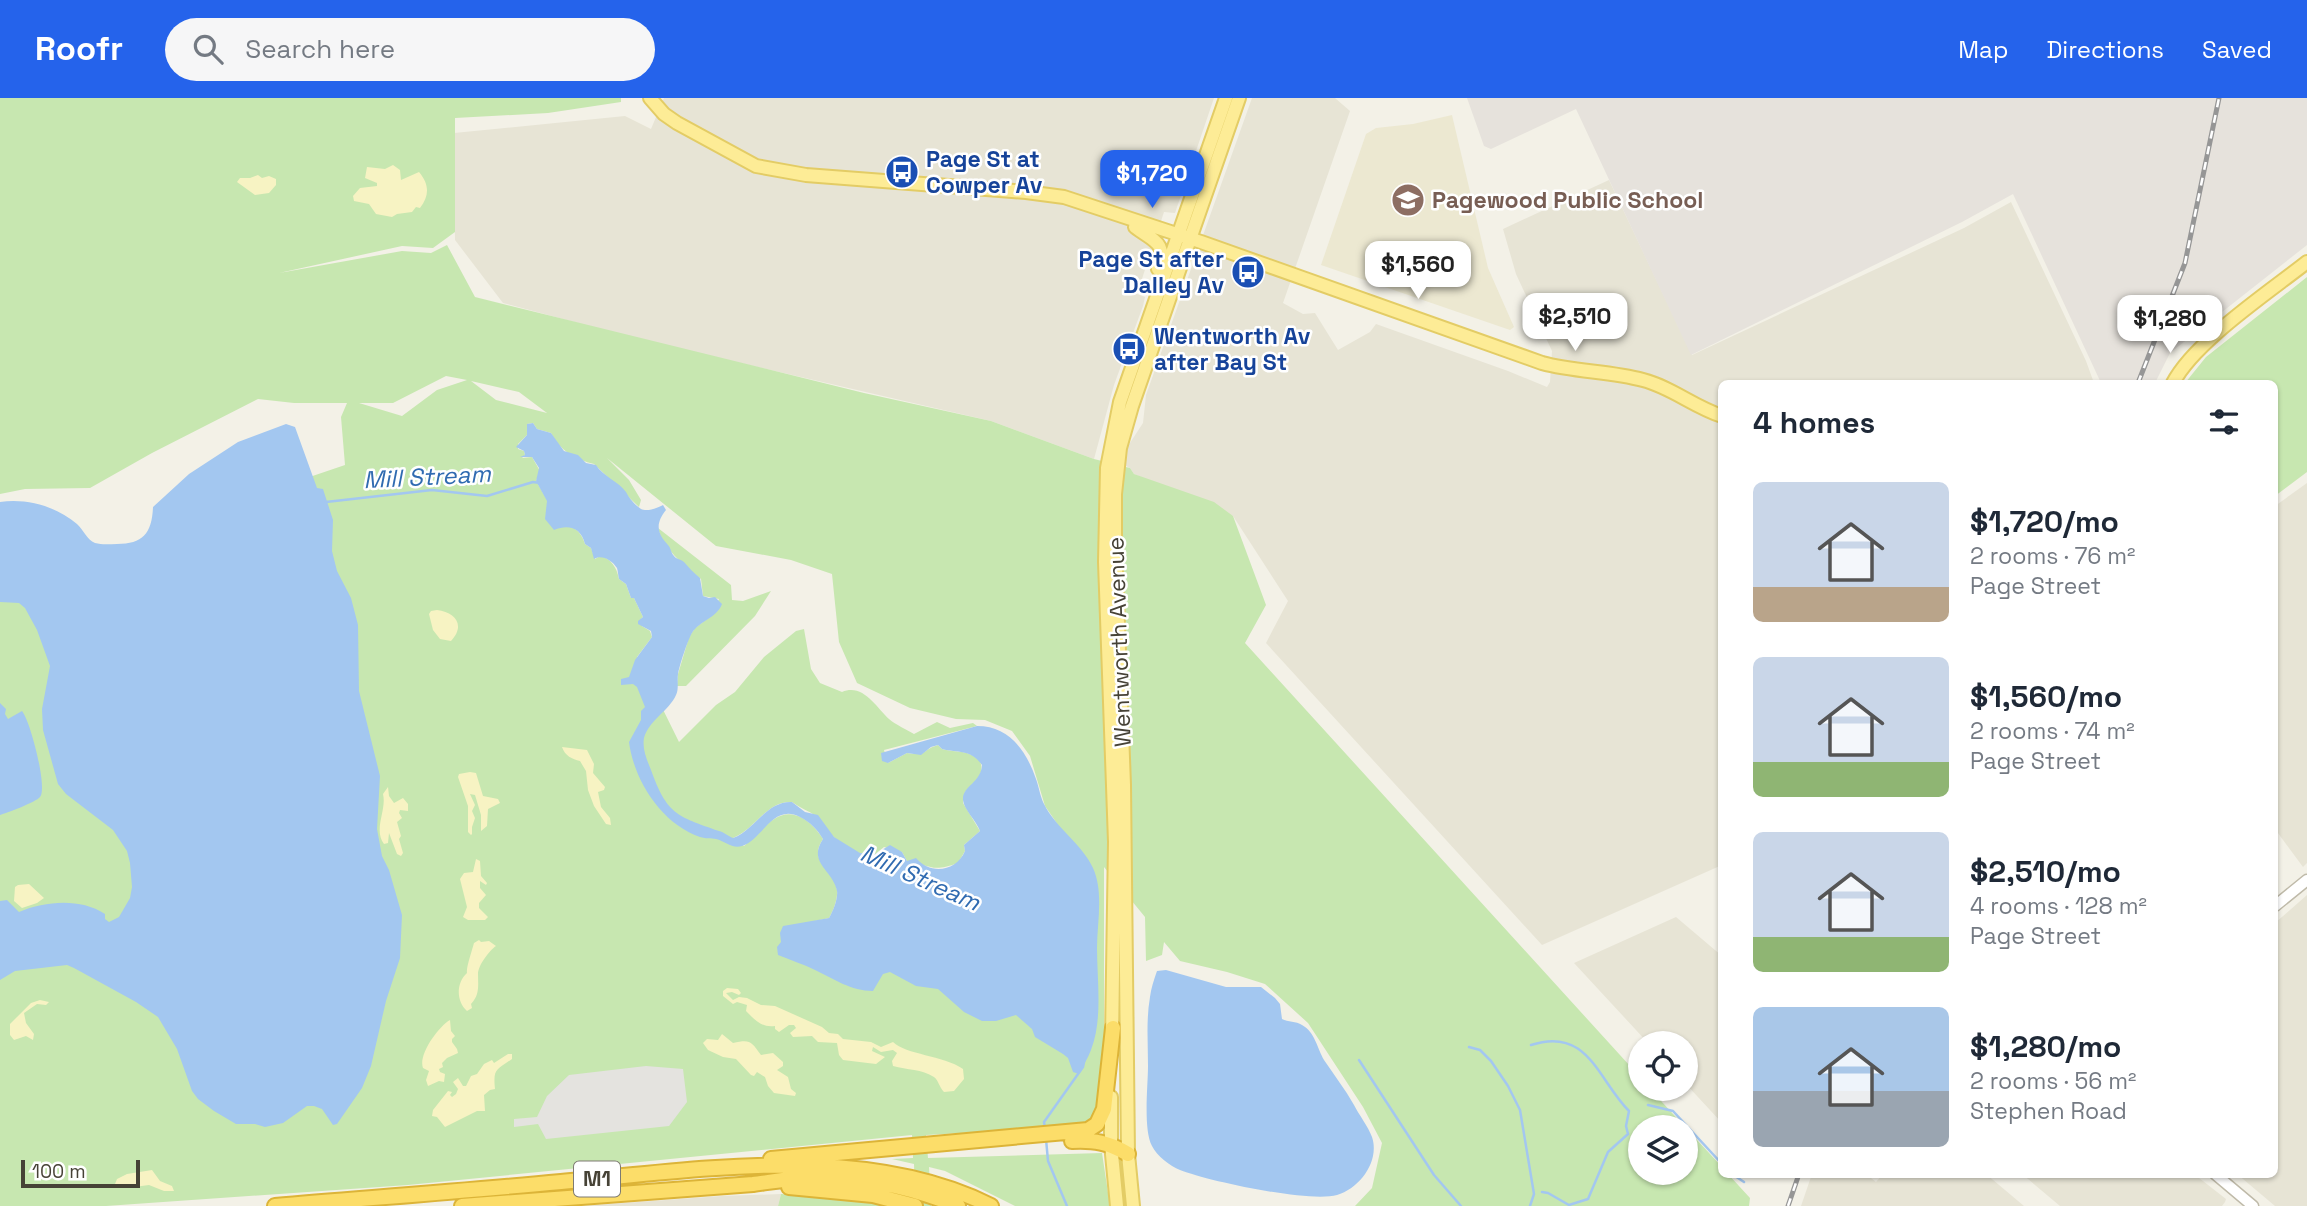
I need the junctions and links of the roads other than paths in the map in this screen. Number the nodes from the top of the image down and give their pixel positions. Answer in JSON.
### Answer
{"nodes":[{"id":1,"x":1226,"y":98,"type":"edge"},
{"id":2,"x":1239,"y":98,"type":"edge"},
{"id":3,"x":652,"y":102,"type":"edge"},
{"id":4,"x":1117,"y":216,"type":"junction"},
{"id":5,"x":1176,"y":235,"type":"junction"},
{"id":6,"x":1191,"y":239,"type":"junction"},
{"id":7,"x":2307,"y":262,"type":"edge"},
{"id":8,"x":1153,"y":303,"type":"junction"},
{"id":9,"x":2175,"y":380,"type":"edge"},
{"id":10,"x":1718,"y":414,"type":"edge"},
{"id":11,"x":2307,"y":880,"type":"edge"},
{"id":12,"x":2278,"y":904,"type":"edge"},
{"id":13,"x":1113,"y":1028,"type":"junction"},
{"id":14,"x":1053,"y":1138,"type":"junction"},
{"id":15,"x":1111,"y":1143,"type":"junction"},
{"id":16,"x":1128,"y":1154,"type":"junction"},
{"id":17,"x":707,"y":1169,"type":"junction"},
{"id":18,"x":2220,"y":1178,"type":"edge"},
{"id":19,"x":917,"y":1192,"type":"edge"},
{"id":20,"x":487,"y":1196,"type":"junction"},
{"id":21,"x":462,"y":1201,"type":"edge"},
{"id":22,"x":275,"y":1206,"type":"edge"},
{"id":23,"x":958,"y":1206,"type":"edge"},
{"id":24,"x":990,"y":1206,"type":"edge"},
{"id":25,"x":1117,"y":1206,"type":"edge"},
{"id":26,"x":1133,"y":1206,"type":"edge"},
{"id":27,"x":2253,"y":1206,"type":"edge"}],
"edges":[{"from":1,"to":5,"type":"main road","name":"Wentworth Avenue"},
{"from":2,"to":6,"type":"main road","name":"Wentworth Avenue"},
{"from":3,"to":4,"type":"main road"},
{"from":4,"to":5,"type":"main road"},
{"from":4,"to":8,"type":"main road"},
{"from":5,"to":6,"type":"main road"},
{"from":5,"to":8,"type":"main road","name":"Wentworth Avenue"},
{"from":6,"to":10,"type":"main road"},
{"from":6,"to":16,"type":"main road","name":"Wentworth Avenue"},
{"from":7,"to":9,"type":"main road"},
{"from":8,"to":13,"type":"main road","name":"Wentworth Avenue"},
{"from":11,"to":12,"type":"street"},
{"from":13,"to":14,"type":"highway"},
{"from":13,"to":15,"type":"main road","name":"Wentworth Avenue"},
{"from":14,"to":15,"type":"highway"},
{"from":14,"to":17,"type":"highway"},
{"from":15,"to":16,"type":"highway"},
{"from":15,"to":25,"type":"main road","name":"Wentworth Avenue"},
{"from":16,"to":26,"type":"main road","name":"Wentworth Avenue"},
{"from":17,"to":19,"type":"highway","number":"M1"},
{"from":17,"to":20,"type":"highway","number":"M1"},
{"from":18,"to":27,"type":"street"},
{"from":19,"to":20,"type":"highway","number":"M1"},
{"from":19,"to":23,"type":"highway","number":"M1"},
{"from":19,"to":24,"type":"highway","number":"M1"},
{"from":20,"to":21,"type":"highway","number":"M1"},
{"from":21,"to":22,"type":"highway","number":"M1"}]}
